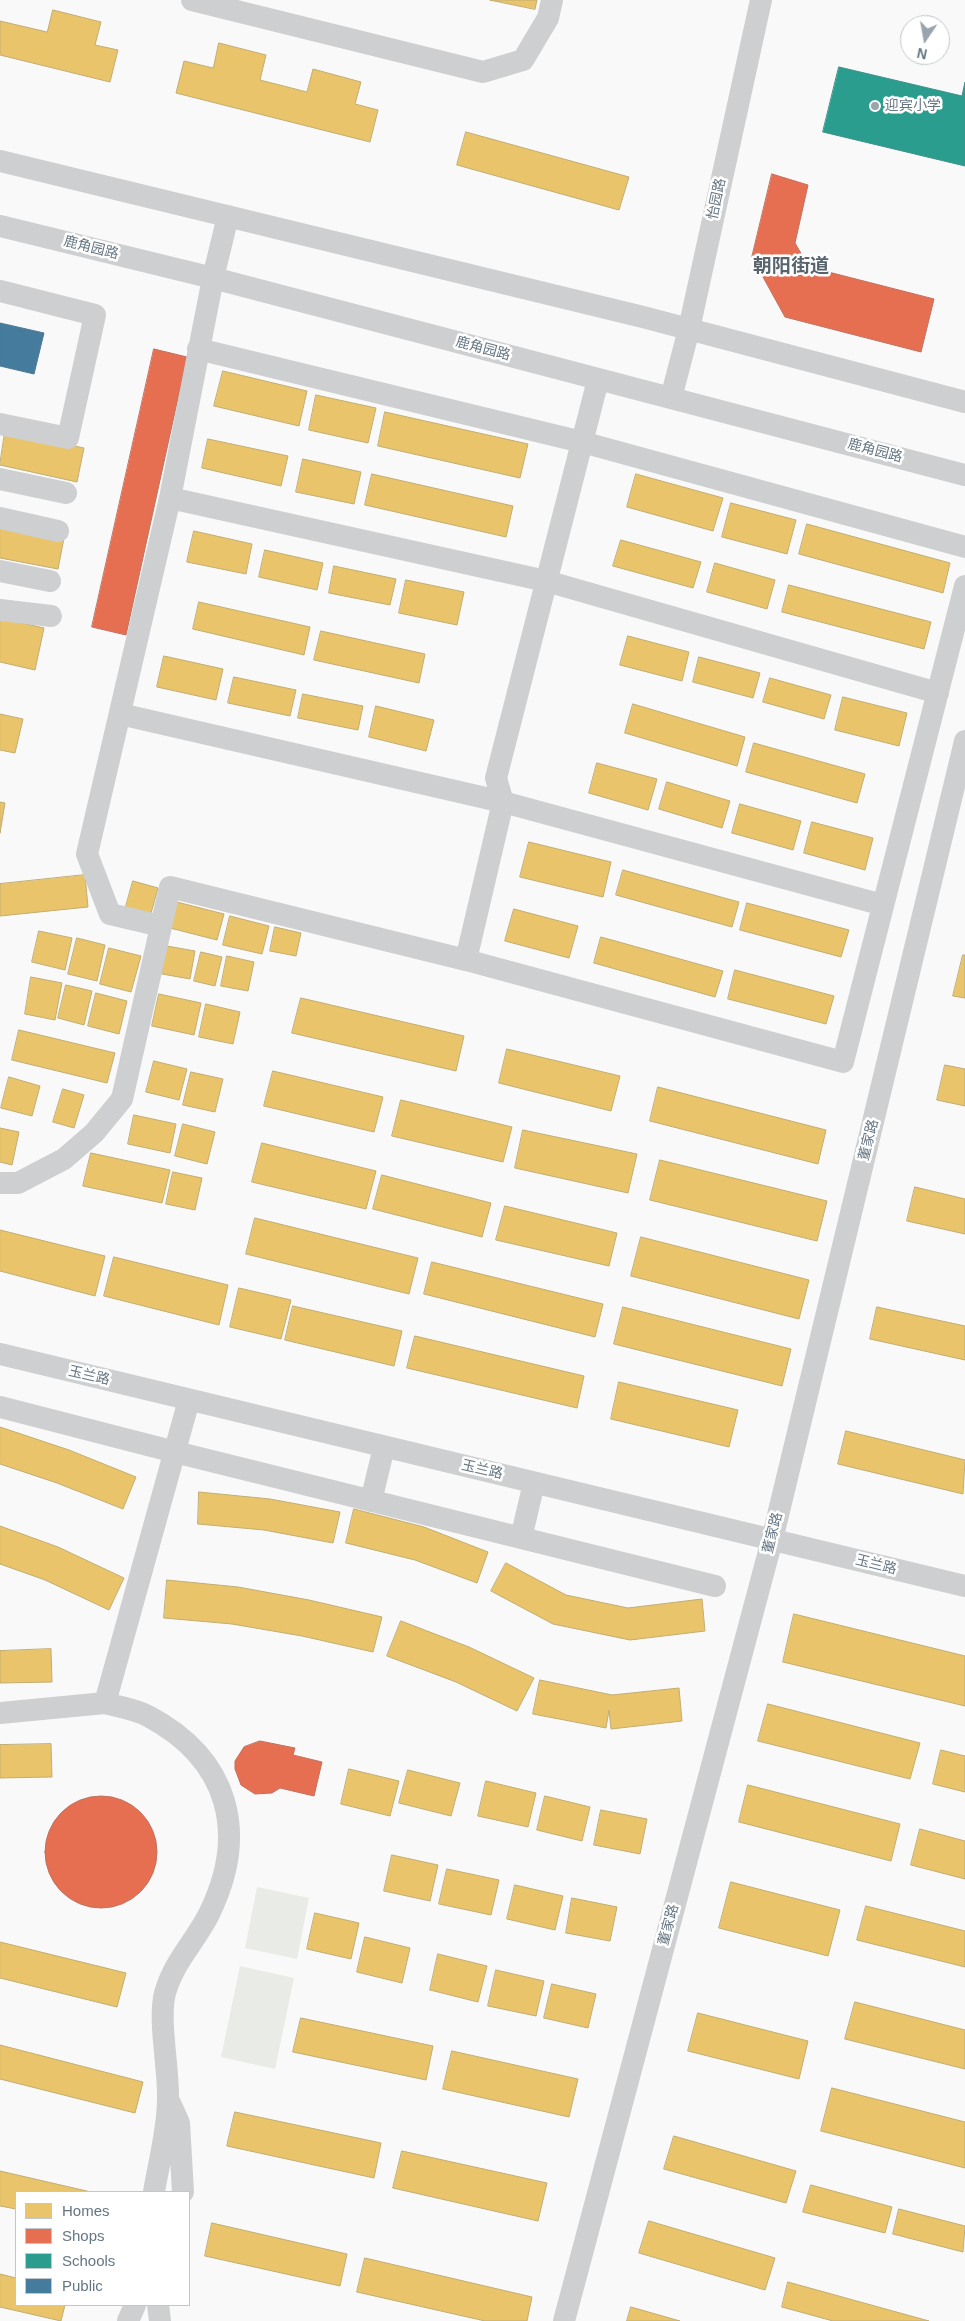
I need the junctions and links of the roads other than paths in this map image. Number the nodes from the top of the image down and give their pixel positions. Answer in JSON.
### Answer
{"nodes":[{"id":1,"x":192,"y":0,"type":"edge"},
{"id":2,"x":552,"y":0,"type":"edge"},
{"id":3,"x":761,"y":0,"type":"edge"},
{"id":4,"x":0,"y":161,"type":"edge"},
{"id":5,"x":228,"y":216,"type":"junction"},
{"id":6,"x":0,"y":226,"type":"edge"},
{"id":7,"x":213,"y":278,"type":"junction"},
{"id":8,"x":0,"y":291,"type":"edge"},
{"id":9,"x":689,"y":329,"type":"junction"},
{"id":10,"x":198,"y":349,"type":"junction"},
{"id":11,"x":598,"y":380,"type":"junction"},
{"id":12,"x":672,"y":398,"type":"junction"},
{"id":13,"x":965,"y":402,"type":"edge"},
{"id":14,"x":0,"y":424,"type":"edge"},
{"id":15,"x":582,"y":442,"type":"junction"},
{"id":16,"x":965,"y":475,"type":"edge"},
{"id":17,"x":0,"y":479,"type":"edge"},
{"id":18,"x":66,"y":493,"type":"dead end"},
{"id":19,"x":170,"y":498,"type":"junction"},
{"id":20,"x":0,"y":518,"type":"edge"},
{"id":21,"x":58,"y":531,"type":"dead end"},
{"id":22,"x":965,"y":547,"type":"edge"},
{"id":23,"x":0,"y":570,"type":"edge"},
{"id":24,"x":50,"y":581,"type":"dead end"},
{"id":25,"x":546,"y":582,"type":"junction"},
{"id":26,"x":965,"y":586,"type":"edge"},
{"id":27,"x":0,"y":610,"type":"edge"},
{"id":28,"x":51,"y":616,"type":"dead end"},
{"id":29,"x":938,"y":693,"type":"junction"},
{"id":30,"x":120,"y":714,"type":"junction"},
{"id":31,"x":965,"y":741,"type":"edge"},
{"id":32,"x":503,"y":802,"type":"junction"},
{"id":33,"x":883,"y":905,"type":"junction"},
{"id":34,"x":162,"y":926,"type":"junction"},
{"id":35,"x":466,"y":960,"type":"junction"},
{"id":36,"x":0,"y":1183,"type":"edge"},
{"id":37,"x":0,"y":1354,"type":"edge"},
{"id":38,"x":190,"y":1400,"type":"junction"},
{"id":39,"x":0,"y":1407,"type":"edge"},
{"id":40,"x":384,"y":1447,"type":"junction"},
{"id":41,"x":175,"y":1452,"type":"junction"},
{"id":42,"x":534,"y":1483,"type":"junction"},
{"id":43,"x":371,"y":1501,"type":"junction"},
{"id":44,"x":521,"y":1538,"type":"junction"},
{"id":45,"x":772,"y":1540,"type":"junction"},
{"id":46,"x":715,"y":1586,"type":"dead end"},
{"id":47,"x":965,"y":1586,"type":"edge"},
{"id":48,"x":105,"y":1703,"type":"junction"},
{"id":49,"x":0,"y":1713,"type":"edge"},
{"id":50,"x":168,"y":2100,"type":"junction"},
{"id":51,"x":154,"y":2191,"type":"edge"},
{"id":52,"x":183,"y":2191,"type":"edge"},
{"id":53,"x":135,"y":2306,"type":"edge"},
{"id":54,"x":158,"y":2306,"type":"edge"},
{"id":55,"x":128,"y":2321,"type":"edge"},
{"id":56,"x":160,"y":2321,"type":"edge"},
{"id":57,"x":564,"y":2321,"type":"edge"}],
"edges":[{"from":1,"to":2,"type":"street"},
{"from":3,"to":9,"type":"street","name":"怡园路"},
{"from":4,"to":5,"type":"street"},
{"from":5,"to":7,"type":"street"},
{"from":5,"to":9,"type":"street"},
{"from":6,"to":7,"type":"street","name":"鹿角园路"},
{"from":7,"to":10,"type":"street"},
{"from":7,"to":11,"type":"street","name":"鹿角园路"},
{"from":8,"to":14,"type":"street"},
{"from":9,"to":12,"type":"street","name":"怡园路"},
{"from":9,"to":13,"type":"street"},
{"from":10,"to":15,"type":"street"},
{"from":10,"to":19,"type":"street"},
{"from":11,"to":12,"type":"street","name":"鹿角园路"},
{"from":11,"to":15,"type":"street"},
{"from":12,"to":16,"type":"street","name":"鹿角园路"},
{"from":15,"to":22,"type":"street"},
{"from":15,"to":25,"type":"street"},
{"from":17,"to":18,"type":"street"},
{"from":19,"to":25,"type":"street"},
{"from":19,"to":30,"type":"street"},
{"from":20,"to":21,"type":"street"},
{"from":23,"to":24,"type":"street"},
{"from":25,"to":29,"type":"street"},
{"from":25,"to":32,"type":"street"},
{"from":26,"to":29,"type":"street"},
{"from":27,"to":28,"type":"street"},
{"from":29,"to":33,"type":"street"},
{"from":30,"to":32,"type":"street"},
{"from":30,"to":34,"type":"street"},
{"from":31,"to":45,"type":"street","name":"董家路"},
{"from":32,"to":33,"type":"street"},
{"from":32,"to":35,"type":"street"},
{"from":33,"to":35,"type":"street"},
{"from":34,"to":35,"type":"street"},
{"from":34,"to":36,"type":"street"},
{"from":37,"to":38,"type":"street","name":"玉兰路"},
{"from":38,"to":40,"type":"street","name":"玉兰路"},
{"from":38,"to":41,"type":"street"},
{"from":39,"to":41,"type":"street"},
{"from":40,"to":42,"type":"street","name":"玉兰路"},
{"from":40,"to":43,"type":"street"},
{"from":41,"to":43,"type":"street"},
{"from":41,"to":48,"type":"street"},
{"from":42,"to":44,"type":"street"},
{"from":42,"to":45,"type":"street","name":"玉兰路"},
{"from":43,"to":44,"type":"street"},
{"from":44,"to":46,"type":"street"},
{"from":45,"to":47,"type":"street","name":"玉兰路"},
{"from":45,"to":57,"type":"street","name":"董家路"},
{"from":48,"to":49,"type":"street"},
{"from":48,"to":50,"type":"street"},
{"from":50,"to":51,"type":"street"},
{"from":50,"to":52,"type":"street"},
{"from":53,"to":55,"type":"street"},
{"from":54,"to":56,"type":"street"}]}
